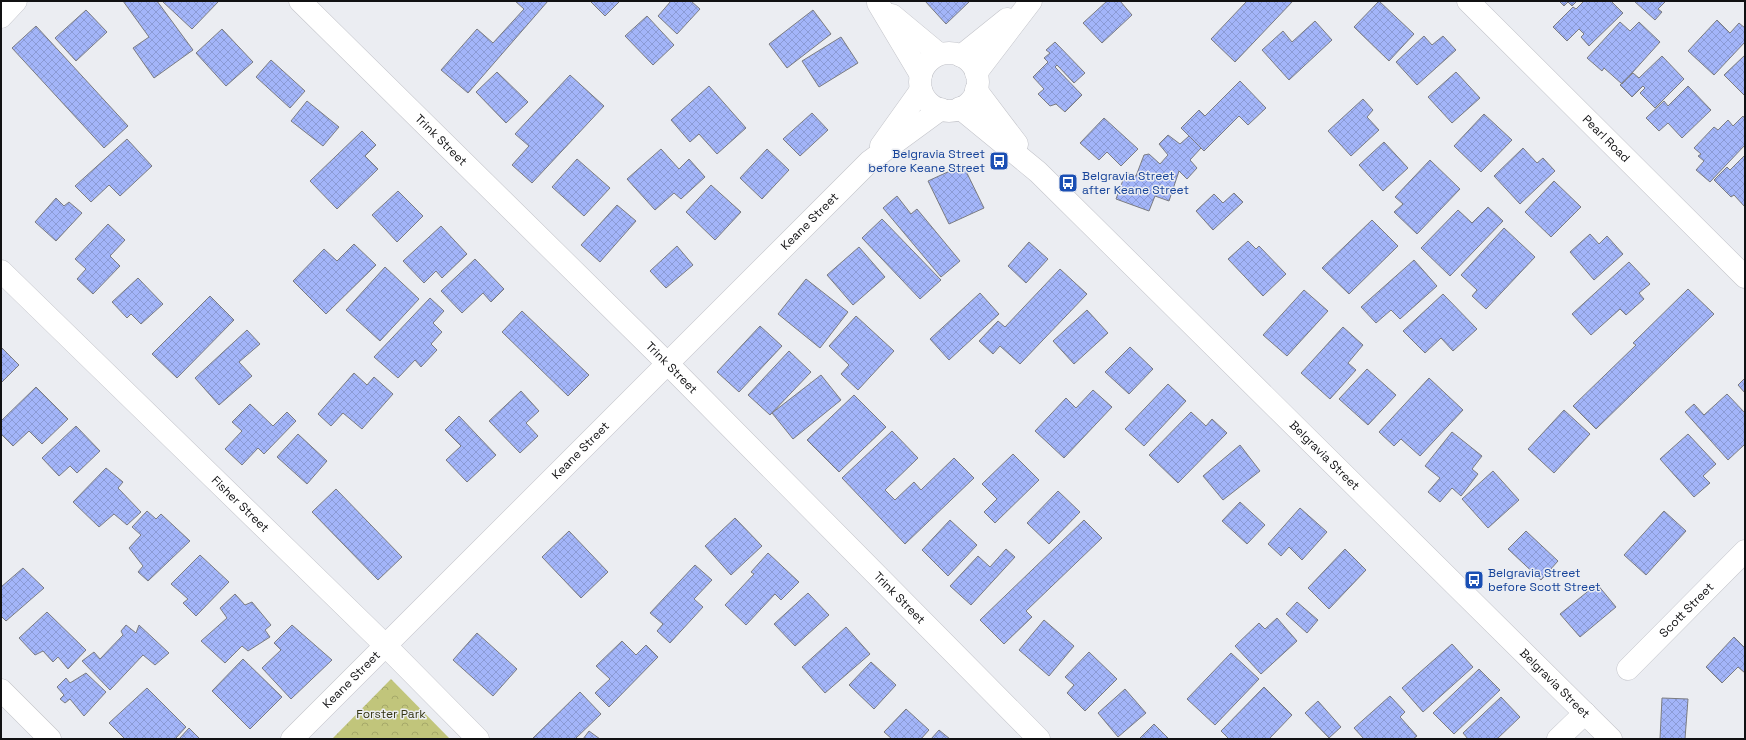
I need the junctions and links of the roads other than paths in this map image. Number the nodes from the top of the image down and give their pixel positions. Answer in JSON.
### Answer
{"nodes":[{"id":1,"x":16,"y":1,"type":"edge"},
{"id":2,"x":300,"y":1,"type":"edge"},
{"id":3,"x":1030,"y":1,"type":"edge"},
{"id":4,"x":1468,"y":1,"type":"edge"},
{"id":5,"x":877,"y":2,"type":"edge"},
{"id":6,"x":1,"y":17,"type":"edge"},
{"id":7,"x":939,"y":54,"type":"junction"},
{"id":8,"x":961,"y":56,"type":"junction"},
{"id":9,"x":976,"y":81,"type":"junction"},
{"id":10,"x":921,"y":82,"type":"junction"},
{"id":11,"x":951,"y":109,"type":"junction"},
{"id":12,"x":870,"y":161,"type":"junction"},
{"id":13,"x":1038,"y":172,"type":"junction"},
{"id":14,"x":1,"y":272,"type":"edge"},
{"id":15,"x":1745,"y":277,"type":"edge"},
{"id":16,"x":667,"y":363,"type":"junction"},
{"id":17,"x":1745,"y":551,"type":"edge"},
{"id":18,"x":385,"y":645,"type":"junction"},
{"id":19,"x":1628,"y":669,"type":"dead end"},
{"id":20,"x":1,"y":690,"type":"edge"},
{"id":21,"x":1585,"y":713,"type":"junction"},
{"id":22,"x":50,"y":739,"type":"edge"},
{"id":23,"x":292,"y":739,"type":"edge"},
{"id":24,"x":478,"y":739,"type":"edge"},
{"id":25,"x":1040,"y":739,"type":"edge"},
{"id":26,"x":1558,"y":739,"type":"edge"},
{"id":27,"x":1611,"y":739,"type":"edge"}],
"edges":[{"from":1,"to":6,"type":"street"},
{"from":2,"to":16,"type":"street","name":"Trink Street"},
{"from":3,"to":8,"type":"street"},
{"from":3,"to":9,"type":"street"},
{"from":4,"to":15,"type":"street","name":"Pearl Road"},
{"from":5,"to":7,"type":"street"},
{"from":5,"to":10,"type":"street"},
{"from":7,"to":8,"type":"street"},
{"from":7,"to":10,"type":"street"},
{"from":8,"to":9,"type":"street"},
{"from":9,"to":11,"type":"street"},
{"from":9,"to":13,"type":"street","name":"Belgravia Street"},
{"from":10,"to":11,"type":"street"},
{"from":10,"to":12,"type":"street","name":"Keane Street"},
{"from":11,"to":12,"type":"street","name":"Keane Street"},
{"from":11,"to":13,"type":"street","name":"Belgravia Street"},
{"from":12,"to":16,"type":"street","name":"Keane Street"},
{"from":13,"to":21,"type":"street","name":"Belgravia Street"},
{"from":14,"to":18,"type":"street","name":"Fisher Street"},
{"from":16,"to":18,"type":"street","name":"Keane Street"},
{"from":16,"to":25,"type":"street","name":"Trink Street"},
{"from":17,"to":19,"type":"street","name":"Scott Street"},
{"from":18,"to":23,"type":"street","name":"Keane Street"},
{"from":18,"to":24,"type":"street","name":"Fisher Street"},
{"from":20,"to":22,"type":"street"},
{"from":21,"to":26,"type":"street"},
{"from":21,"to":27,"type":"street","name":"Belgravia Street"}]}
